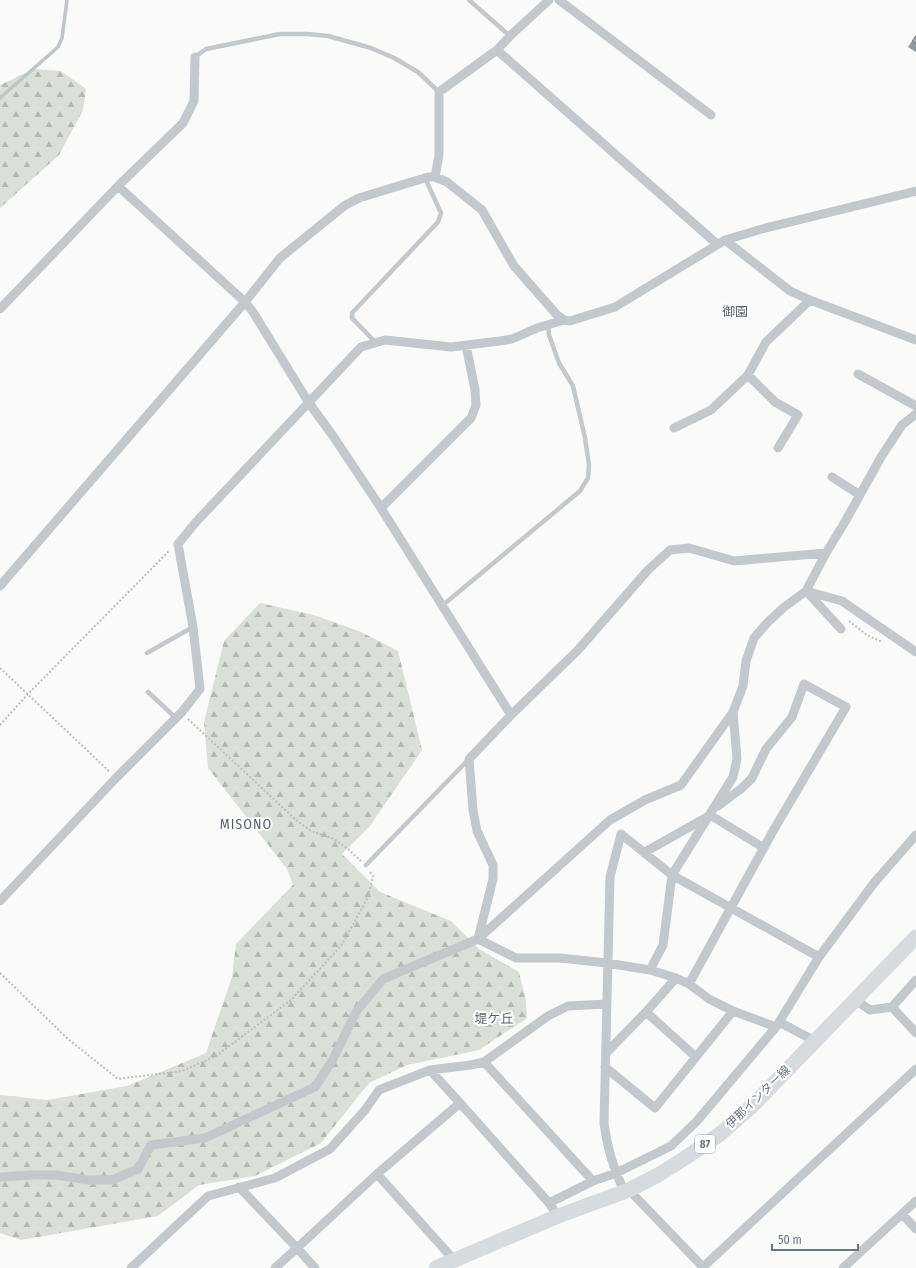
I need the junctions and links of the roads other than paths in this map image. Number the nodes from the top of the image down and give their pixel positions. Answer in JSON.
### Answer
{"nodes":[{"id":1,"x":469,"y":0,"type":"edge"},
{"id":2,"x":549,"y":0,"type":"edge"},
{"id":3,"x":559,"y":0,"type":"edge"},
{"id":4,"x":510,"y":36,"type":"junction"},
{"id":5,"x":497,"y":50,"type":"junction"},
{"id":6,"x":195,"y":56,"type":"joint"},
{"id":7,"x":439,"y":92,"type":"junction"},
{"id":8,"x":711,"y":115,"type":"dead end"},
{"id":9,"x":435,"y":177,"type":"junction"},
{"id":10,"x":425,"y":178,"type":"junction"},
{"id":11,"x":118,"y":186,"type":"junction"},
{"id":12,"x":916,"y":190,"type":"edge"},
{"id":13,"x":721,"y":242,"type":"junction"},
{"id":14,"x":810,"y":300,"type":"junction"},
{"id":15,"x":245,"y":302,"type":"junction"},
{"id":16,"x":0,"y":309,"type":"edge"},
{"id":17,"x":564,"y":320,"type":"junction"},
{"id":18,"x":548,"y":325,"type":"junction"},
{"id":19,"x":916,"y":340,"type":"edge"},
{"id":20,"x":376,"y":343,"type":"junction"},
{"id":21,"x":466,"y":345,"type":"junction"},
{"id":22,"x":858,"y":374,"type":"dead end"},
{"id":23,"x":748,"y":375,"type":"junction"},
{"id":24,"x":309,"y":403,"type":"junction"},
{"id":25,"x":916,"y":406,"type":"edge"},
{"id":26,"x":916,"y":414,"type":"edge"},
{"id":27,"x":674,"y":428,"type":"dead end"},
{"id":28,"x":778,"y":448,"type":"dead end"},
{"id":29,"x":832,"y":477,"type":"dead end"},
{"id":30,"x":860,"y":495,"type":"junction"},
{"id":31,"x":381,"y":508,"type":"junction"},
{"id":32,"x":826,"y":552,"type":"junction"},
{"id":33,"x":0,"y":586,"type":"edge"},
{"id":34,"x":806,"y":591,"type":"junction"},
{"id":35,"x":443,"y":605,"type":"junction"},
{"id":36,"x":192,"y":627,"type":"junction"},
{"id":37,"x":841,"y":629,"type":"dead end"},
{"id":38,"x":916,"y":652,"type":"edge"},
{"id":39,"x":147,"y":653,"type":"dead end"},
{"id":40,"x":148,"y":692,"type":"dead end"},
{"id":41,"x":733,"y":712,"type":"junction"},
{"id":42,"x":179,"y":715,"type":"junction"},
{"id":43,"x":511,"y":715,"type":"junction"},
{"id":44,"x":469,"y":759,"type":"junction"},
{"id":45,"x":712,"y":811,"type":"junction"},
{"id":46,"x":610,"y":820,"type":"junction"},
{"id":47,"x":621,"y":834,"type":"junction"},
{"id":48,"x":916,"y":834,"type":"edge"},
{"id":49,"x":764,"y":848,"type":"junction"},
{"id":50,"x":645,"y":852,"type":"junction"},
{"id":51,"x":366,"y":865,"type":"road end"},
{"id":52,"x":672,"y":875,"type":"junction"},
{"id":53,"x":0,"y":901,"type":"edge"},
{"id":54,"x":731,"y":908,"type":"junction"},
{"id":55,"x":916,"y":937,"type":"edge"},
{"id":56,"x":478,"y":939,"type":"junction"},
{"id":57,"x":819,"y":956,"type":"junction"},
{"id":58,"x":607,"y":964,"type":"junction"},
{"id":59,"x":650,"y":970,"type":"junction"},
{"id":60,"x":676,"y":978,"type":"junction"},
{"id":61,"x":916,"y":980,"type":"edge"},
{"id":62,"x":689,"y":984,"type":"junction"},
{"id":63,"x":854,"y":999,"type":"junction"},
{"id":64,"x":607,"y":1004,"type":"junction"},
{"id":65,"x":892,"y":1006,"type":"junction"},
{"id":66,"x":733,"y":1011,"type":"junction"},
{"id":67,"x":646,"y":1012,"type":"junction"},
{"id":68,"x":778,"y":1024,"type":"junction"},
{"id":69,"x":916,"y":1033,"type":"edge"},
{"id":70,"x":815,"y":1041,"type":"junction"},
{"id":71,"x":607,"y":1052,"type":"junction"},
{"id":72,"x":696,"y":1057,"type":"junction"},
{"id":73,"x":484,"y":1062,"type":"junction"},
{"id":74,"x":605,"y":1066,"type":"junction"},
{"id":75,"x":916,"y":1069,"type":"edge"},
{"id":76,"x":430,"y":1070,"type":"junction"},
{"id":77,"x":460,"y":1104,"type":"junction"},
{"id":78,"x":616,"y":1173,"type":"junction"},
{"id":79,"x":377,"y":1174,"type":"junction"},
{"id":80,"x":0,"y":1177,"type":"edge"},
{"id":81,"x":592,"y":1181,"type":"junction"},
{"id":82,"x":239,"y":1187,"type":"junction"},
{"id":83,"x":627,"y":1190,"type":"junction"},
{"id":84,"x":916,"y":1201,"type":"edge"},
{"id":85,"x":549,"y":1203,"type":"junction"},
{"id":86,"x":902,"y":1214,"type":"junction"},
{"id":87,"x":558,"y":1216,"type":"junction"},
{"id":88,"x":916,"y":1229,"type":"edge"},
{"id":89,"x":297,"y":1248,"type":"junction"},
{"id":90,"x":455,"y":1261,"type":"junction"},
{"id":91,"x":132,"y":1268,"type":"edge"},
{"id":92,"x":275,"y":1268,"type":"edge"},
{"id":93,"x":315,"y":1268,"type":"edge"},
{"id":94,"x":436,"y":1268,"type":"edge"},
{"id":95,"x":703,"y":1268,"type":"edge"},
{"id":96,"x":844,"y":1268,"type":"edge"}],
"edges":[{"from":1,"to":4,"type":"lane"},
{"from":2,"to":4,"type":"street"},
{"from":3,"to":8,"type":"street"},
{"from":4,"to":5,"type":"street"},
{"from":5,"to":7,"type":"street"},
{"from":5,"to":13,"type":"street"},
{"from":6,"to":7,"type":"lane"},
{"from":6,"to":11,"type":"street"},
{"from":7,"to":9,"type":"street"},
{"from":9,"to":10,"type":"street"},
{"from":9,"to":17,"type":"street"},
{"from":10,"to":15,"type":"street"},
{"from":10,"to":20,"type":"lane"},
{"from":11,"to":15,"type":"street"},
{"from":11,"to":16,"type":"street"},
{"from":12,"to":13,"type":"street"},
{"from":13,"to":14,"type":"street"},
{"from":13,"to":17,"type":"street"},
{"from":14,"to":19,"type":"street"},
{"from":14,"to":23,"type":"street"},
{"from":15,"to":24,"type":"street"},
{"from":15,"to":33,"type":"street"},
{"from":17,"to":18,"type":"street"},
{"from":18,"to":21,"type":"street"},
{"from":18,"to":35,"type":"lane"},
{"from":20,"to":21,"type":"street"},
{"from":20,"to":24,"type":"street"},
{"from":21,"to":31,"type":"street"},
{"from":22,"to":25,"type":"street"},
{"from":23,"to":27,"type":"street"},
{"from":23,"to":28,"type":"street"},
{"from":24,"to":31,"type":"street"},
{"from":24,"to":36,"type":"street"},
{"from":26,"to":30,"type":"street"},
{"from":29,"to":30,"type":"street"},
{"from":30,"to":32,"type":"street"},
{"from":31,"to":35,"type":"street"},
{"from":32,"to":34,"type":"street"},
{"from":32,"to":43,"type":"street"},
{"from":34,"to":37,"type":"street"},
{"from":34,"to":38,"type":"street"},
{"from":34,"to":41,"type":"street"},
{"from":35,"to":43,"type":"street"},
{"from":36,"to":39,"type":"lane"},
{"from":36,"to":42,"type":"street"},
{"from":40,"to":42,"type":"lane"},
{"from":41,"to":45,"type":"street"},
{"from":41,"to":46,"type":"street"},
{"from":42,"to":53,"type":"street"},
{"from":43,"to":44,"type":"street"},
{"from":44,"to":51,"type":"lane"},
{"from":44,"to":56,"type":"street"},
{"from":45,"to":49,"type":"street"},
{"from":45,"to":49,"type":"street"},
{"from":45,"to":50,"type":"street"},
{"from":45,"to":52,"type":"street"},
{"from":46,"to":47,"type":"street"},
{"from":46,"to":56,"type":"street"},
{"from":47,"to":50,"type":"street"},
{"from":47,"to":58,"type":"street"},
{"from":48,"to":57,"type":"street"},
{"from":49,"to":54,"type":"street"},
{"from":50,"to":52,"type":"street"},
{"from":52,"to":54,"type":"street"},
{"from":52,"to":59,"type":"street"},
{"from":54,"to":57,"type":"street"},
{"from":54,"to":62,"type":"street"},
{"from":55,"to":63,"type":"main road","name":"伊那インター線","number":"87"},
{"from":56,"to":58,"type":"street"},
{"from":56,"to":80,"type":"street"},
{"from":57,"to":68,"type":"street"},
{"from":58,"to":59,"type":"street"},
{"from":58,"to":64,"type":"street"},
{"from":59,"to":60,"type":"street"},
{"from":60,"to":62,"type":"street"},
{"from":60,"to":67,"type":"street"},
{"from":61,"to":65,"type":"street"},
{"from":62,"to":66,"type":"street"},
{"from":63,"to":65,"type":"street"},
{"from":63,"to":70,"type":"main road","name":"伊那インター線","number":"87"},
{"from":64,"to":71,"type":"street"},
{"from":64,"to":73,"type":"street"},
{"from":65,"to":69,"type":"street"},
{"from":66,"to":68,"type":"street"},
{"from":66,"to":72,"type":"street"},
{"from":67,"to":71,"type":"street"},
{"from":67,"to":72,"type":"street"},
{"from":68,"to":70,"type":"street"},
{"from":68,"to":78,"type":"street"},
{"from":70,"to":83,"type":"main road","name":"伊那インター線","number":"87"},
{"from":71,"to":74,"type":"street"},
{"from":72,"to":74,"type":"street"},
{"from":73,"to":76,"type":"street"},
{"from":73,"to":81,"type":"street"},
{"from":74,"to":78,"type":"street"},
{"from":75,"to":95,"type":"street"},
{"from":76,"to":77,"type":"street"},
{"from":76,"to":82,"type":"street"},
{"from":77,"to":79,"type":"street"},
{"from":77,"to":85,"type":"street"},
{"from":78,"to":81,"type":"street"},
{"from":78,"to":83,"type":"street"},
{"from":79,"to":89,"type":"street"},
{"from":79,"to":90,"type":"street"},
{"from":81,"to":85,"type":"street"},
{"from":82,"to":89,"type":"street"},
{"from":82,"to":91,"type":"street"},
{"from":83,"to":87,"type":"main road","name":"伊那インター線","number":"87"},
{"from":83,"to":95,"type":"street"},
{"from":84,"to":86,"type":"street"},
{"from":85,"to":87,"type":"street"},
{"from":86,"to":88,"type":"street"},
{"from":86,"to":96,"type":"street"},
{"from":87,"to":90,"type":"main road","name":"伊那インター線","number":"87"},
{"from":89,"to":92,"type":"street"},
{"from":89,"to":93,"type":"street"},
{"from":90,"to":94,"type":"main road","name":"伊那インター線","number":"87"}]}
